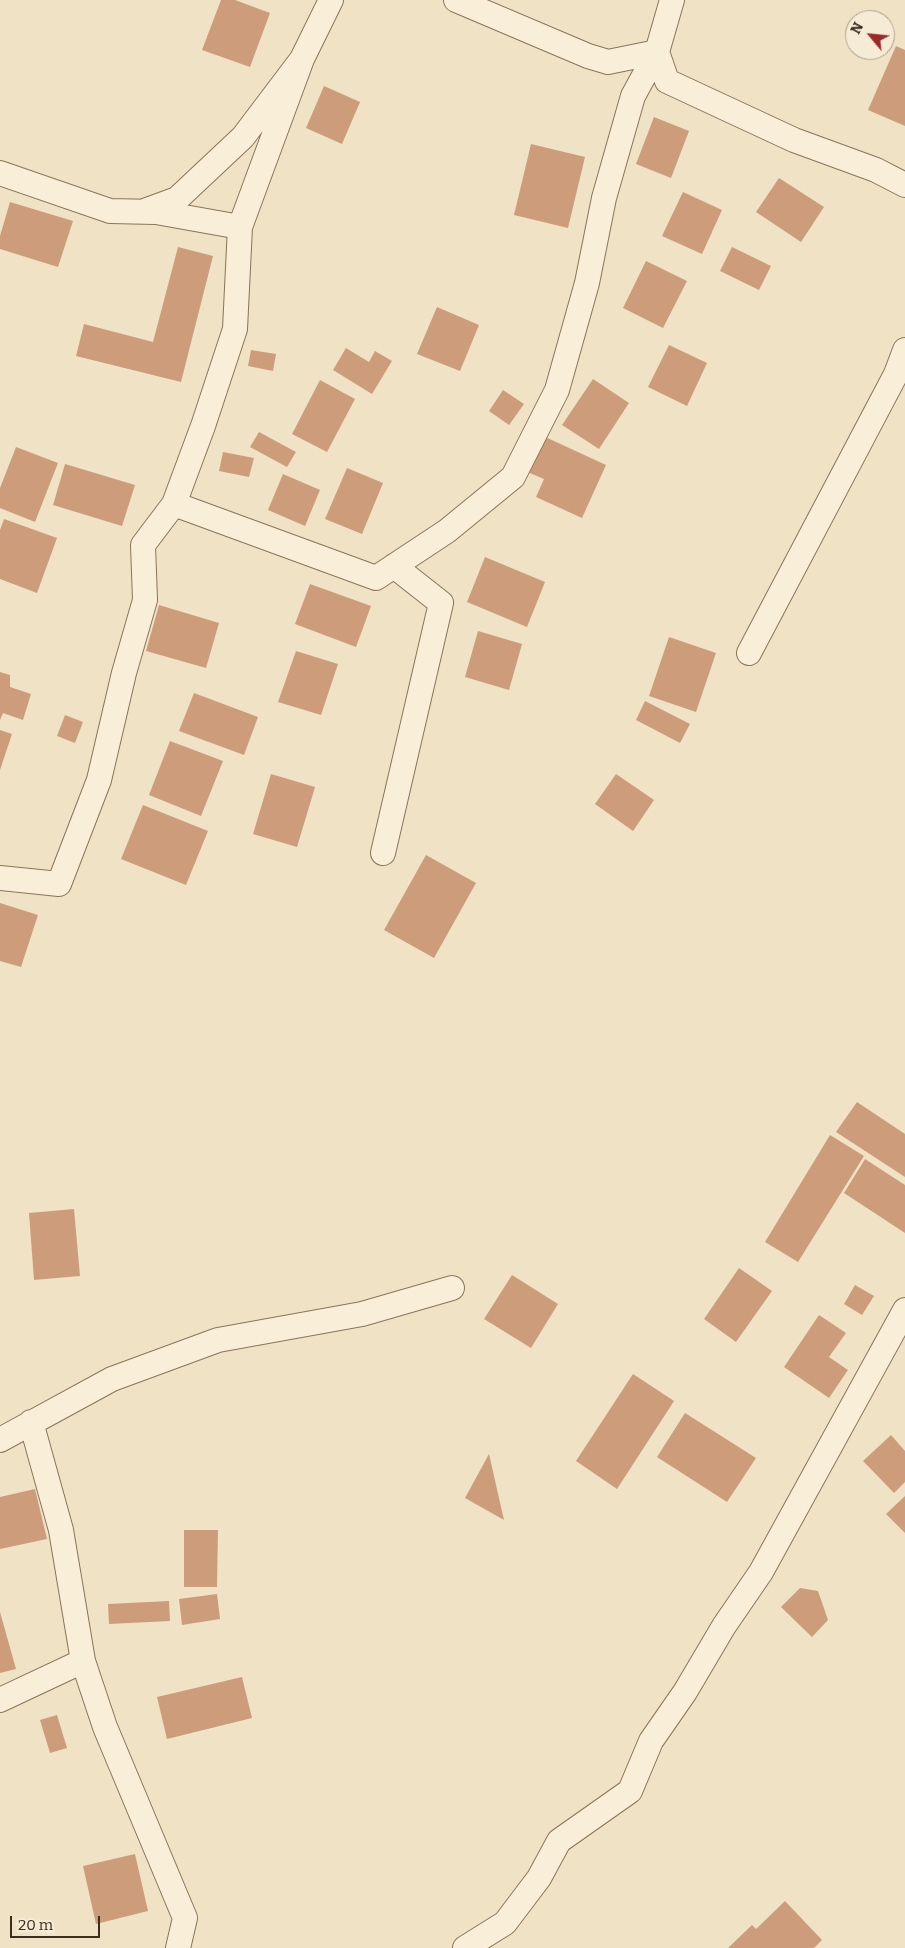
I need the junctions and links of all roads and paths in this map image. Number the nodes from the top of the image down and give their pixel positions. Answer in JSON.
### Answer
{"nodes":[{"id":1,"x":331,"y":0,"type":"edge"},
{"id":2,"x":456,"y":0,"type":"edge"},
{"id":3,"x":672,"y":0,"type":"edge"},
{"id":4,"x":657,"y":52,"type":"junction"},
{"id":5,"x":302,"y":59,"type":"junction"},
{"id":6,"x":0,"y":173,"type":"edge"},
{"id":7,"x":905,"y":185,"type":"edge"},
{"id":8,"x":140,"y":212,"type":"junction"},
{"id":9,"x":240,"y":227,"type":"junction"},
{"id":10,"x":905,"y":350,"type":"edge"},
{"id":11,"x":174,"y":504,"type":"junction"},
{"id":12,"x":394,"y":566,"type":"junction"},
{"id":13,"x":749,"y":653,"type":"dead end"},
{"id":14,"x":383,"y":853,"type":"dead end"},
{"id":15,"x":0,"y":878,"type":"edge"},
{"id":16,"x":452,"y":1288,"type":"dead end"},
{"id":17,"x":905,"y":1310,"type":"edge"},
{"id":18,"x":31,"y":1422,"type":"junction"},
{"id":19,"x":0,"y":1440,"type":"edge"},
{"id":20,"x":83,"y":1661,"type":"junction"},
{"id":21,"x":0,"y":1700,"type":"edge"},
{"id":22,"x":178,"y":1948,"type":"edge"},
{"id":23,"x":466,"y":1948,"type":"edge"}],
"edges":[{"from":1,"to":5,"type":"street"},
{"from":2,"to":4,"type":"street"},
{"from":3,"to":4,"type":"street"},
{"from":4,"to":7,"type":"street"},
{"from":4,"to":12,"type":"street"},
{"from":5,"to":8,"type":"street"},
{"from":5,"to":9,"type":"street"},
{"from":6,"to":8,"type":"street"},
{"from":8,"to":9,"type":"street"},
{"from":9,"to":11,"type":"street"},
{"from":10,"to":13,"type":"street"},
{"from":11,"to":12,"type":"street"},
{"from":11,"to":15,"type":"street"},
{"from":12,"to":14,"type":"street"},
{"from":16,"to":18,"type":"street"},
{"from":17,"to":23,"type":"street"},
{"from":18,"to":19,"type":"street"},
{"from":18,"to":20,"type":"street"},
{"from":20,"to":21,"type":"street"},
{"from":20,"to":22,"type":"street"}]}
